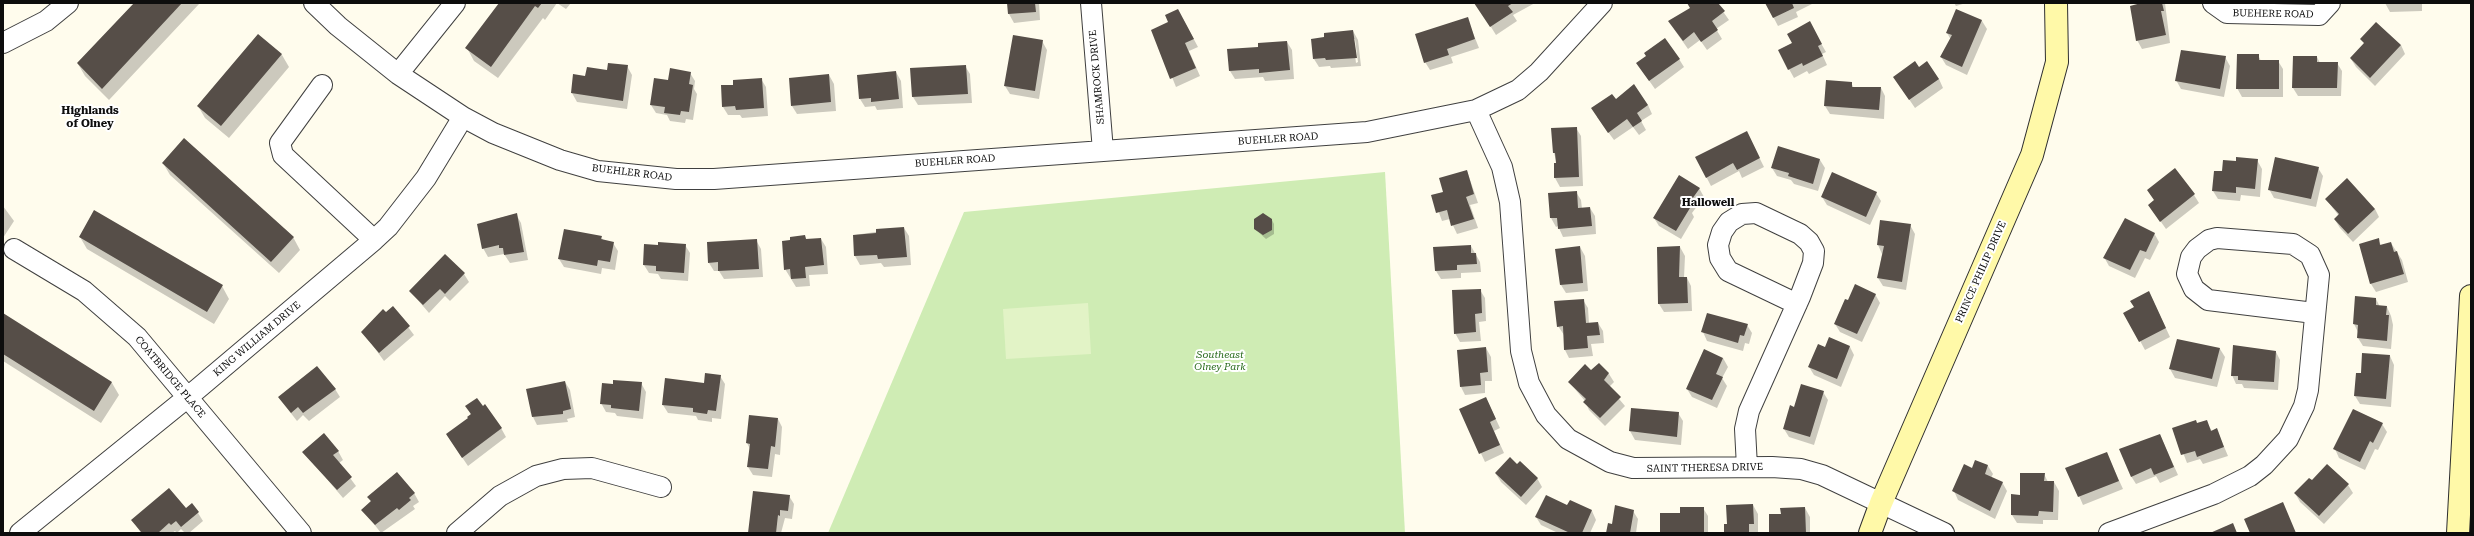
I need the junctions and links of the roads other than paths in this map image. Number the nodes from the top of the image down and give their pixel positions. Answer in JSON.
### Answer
{"nodes":[{"id":1,"x":68,"y":3,"type":"edge"},
{"id":2,"x":314,"y":3,"type":"edge"},
{"id":3,"x":455,"y":3,"type":"edge"},
{"id":4,"x":1092,"y":3,"type":"edge"},
{"id":5,"x":1602,"y":3,"type":"edge"},
{"id":6,"x":2056,"y":3,"type":"edge"},
{"id":7,"x":2213,"y":3,"type":"edge"},
{"id":8,"x":2330,"y":3,"type":"edge"},
{"id":9,"x":3,"y":44,"type":"edge"},
{"id":10,"x":398,"y":74,"type":"junction"},
{"id":11,"x":322,"y":85,"type":"dead end"},
{"id":12,"x":1476,"y":110,"type":"junction"},
{"id":13,"x":463,"y":117,"type":"junction"},
{"id":14,"x":1103,"y":152,"type":"junction"},
{"id":15,"x":374,"y":240,"type":"junction"},
{"id":16,"x":14,"y":249,"type":"dead end"},
{"id":17,"x":2471,"y":296,"type":"edge"},
{"id":18,"x":1797,"y":304,"type":"junction"},
{"id":19,"x":2314,"y":313,"type":"junction"},
{"id":20,"x":188,"y":397,"type":"junction"},
{"id":21,"x":2468,"y":417,"type":"edge"},
{"id":22,"x":1747,"y":468,"type":"junction"},
{"id":23,"x":661,"y":487,"type":"dead end"},
{"id":24,"x":1880,"y":503,"type":"junction"},
{"id":25,"x":20,"y":533,"type":"edge"},
{"id":26,"x":301,"y":533,"type":"edge"},
{"id":27,"x":457,"y":533,"type":"edge"},
{"id":28,"x":1870,"y":533,"type":"edge"},
{"id":29,"x":1944,"y":533,"type":"edge"},
{"id":30,"x":2109,"y":533,"type":"edge"},
{"id":31,"x":2458,"y":533,"type":"edge"}],
"edges":[{"from":1,"to":9,"type":"street"},
{"from":2,"to":10,"type":"street","name":"BUEHLER ROAD"},
{"from":3,"to":10,"type":"street"},
{"from":4,"to":14,"type":"street","name":"SHAMROCK DRIVE"},
{"from":5,"to":12,"type":"street","name":"BUEHLER ROAD"},
{"from":6,"to":24,"type":"street","name":"PRINCE PHILIP DRIVE"},
{"from":7,"to":8,"type":"street","name":"BUEHERE ROAD"},
{"from":10,"to":13,"type":"street","name":"BUEHLER ROAD"},
{"from":11,"to":15,"type":"street"},
{"from":12,"to":14,"type":"street","name":"BUEHLER ROAD"},
{"from":12,"to":22,"type":"street","name":"SAINT THERESA DRIVE"},
{"from":13,"to":14,"type":"street","name":"BUEHLER ROAD"},
{"from":13,"to":15,"type":"street","name":"KING WILLIAM DRIVE"},
{"from":15,"to":20,"type":"street","name":"KING WILLIAM DRIVE"},
{"from":16,"to":20,"type":"street","name":"COATBRIDGE PLACE"},
{"from":17,"to":21,"type":"street"},
{"from":18,"to":18,"type":"street"},
{"from":18,"to":22,"type":"street"},
{"from":19,"to":19,"type":"street"},
{"from":19,"to":30,"type":"street"},
{"from":20,"to":25,"type":"street","name":"KING WILLIAM DRIVE"},
{"from":20,"to":26,"type":"street","name":"COATBRIDGE PLACE"},
{"from":21,"to":31,"type":"street"},
{"from":22,"to":24,"type":"street","name":"SAINT THERESA DRIVE"},
{"from":23,"to":27,"type":"street"},
{"from":24,"to":28,"type":"street","name":"PRINCE PHILIP DRIVE"},
{"from":24,"to":29,"type":"street","name":"SAINT THERESA DRIVE"}]}
